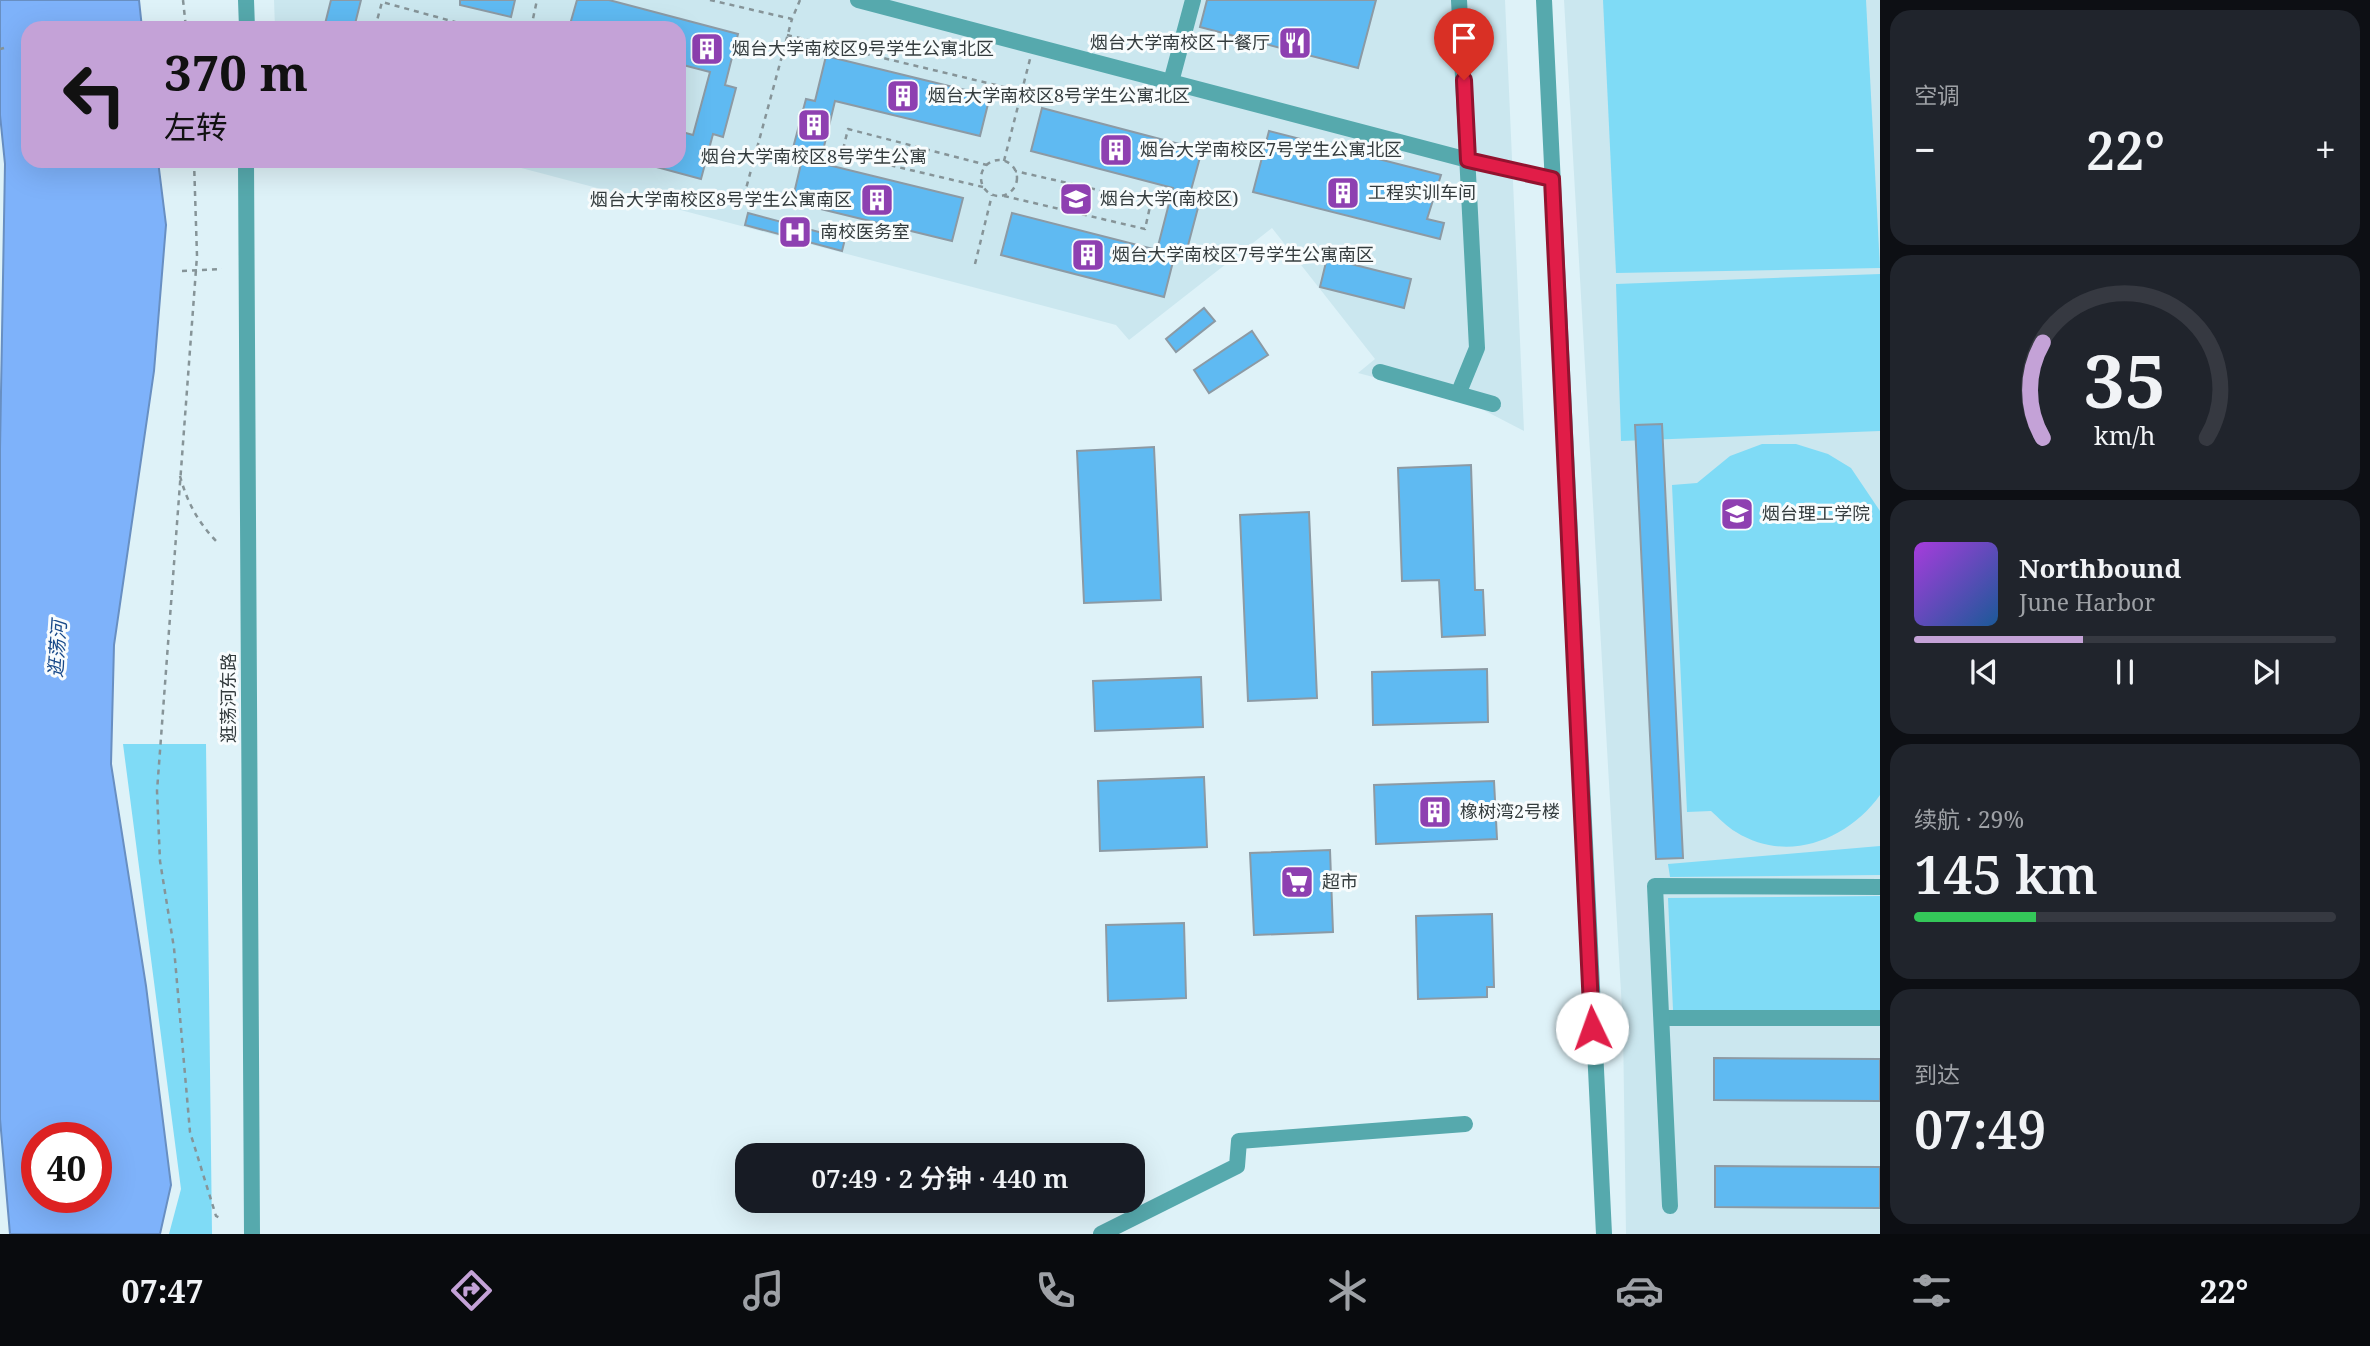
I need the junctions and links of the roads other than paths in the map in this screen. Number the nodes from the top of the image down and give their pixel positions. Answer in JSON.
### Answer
{"nodes":[{"id":1,"x":246,"y":0,"type":"edge"},
{"id":2,"x":858,"y":0,"type":"edge"},
{"id":3,"x":1193,"y":0,"type":"edge"},
{"id":4,"x":1459,"y":0,"type":"edge"},
{"id":5,"x":1544,"y":0,"type":"edge"},
{"id":6,"x":247,"y":21,"type":"edge"},
{"id":7,"x":1171,"y":82,"type":"junction"},
{"id":8,"x":1468,"y":160,"type":"junction"},
{"id":9,"x":246,"y":168,"type":"edge"},
{"id":10,"x":1552,"y":179,"type":"junction"},
{"id":11,"x":1380,"y":372,"type":"dead end"},
{"id":12,"x":1459,"y":392,"type":"junction"},
{"id":13,"x":1493,"y":404,"type":"dead end"},
{"id":14,"x":1880,"y":887,"type":"edge"},
{"id":15,"x":1664,"y":1018,"type":"junction"},
{"id":16,"x":1880,"y":1018,"type":"edge"},
{"id":17,"x":1465,"y":1124,"type":"dead end"},
{"id":18,"x":1670,"y":1206,"type":"dead end"},
{"id":19,"x":252,"y":1234,"type":"edge"},
{"id":20,"x":1101,"y":1234,"type":"edge"},
{"id":21,"x":1604,"y":1234,"type":"edge"}],
"edges":[{"from":1,"to":6,"type":"street"},
{"from":2,"to":7,"type":"street"},
{"from":3,"to":7,"type":"street"},
{"from":4,"to":8,"type":"street"},
{"from":5,"to":10,"type":"street"},
{"from":7,"to":8,"type":"street"},
{"from":8,"to":10,"type":"street"},
{"from":8,"to":12,"type":"street"},
{"from":9,"to":19,"type":"street","name":"逛荡河东路"},
{"from":10,"to":21,"type":"street"},
{"from":11,"to":12,"type":"street"},
{"from":12,"to":13,"type":"street"},
{"from":14,"to":15,"type":"street"},
{"from":15,"to":16,"type":"street"},
{"from":15,"to":18,"type":"street"},
{"from":17,"to":20,"type":"street"}]}
